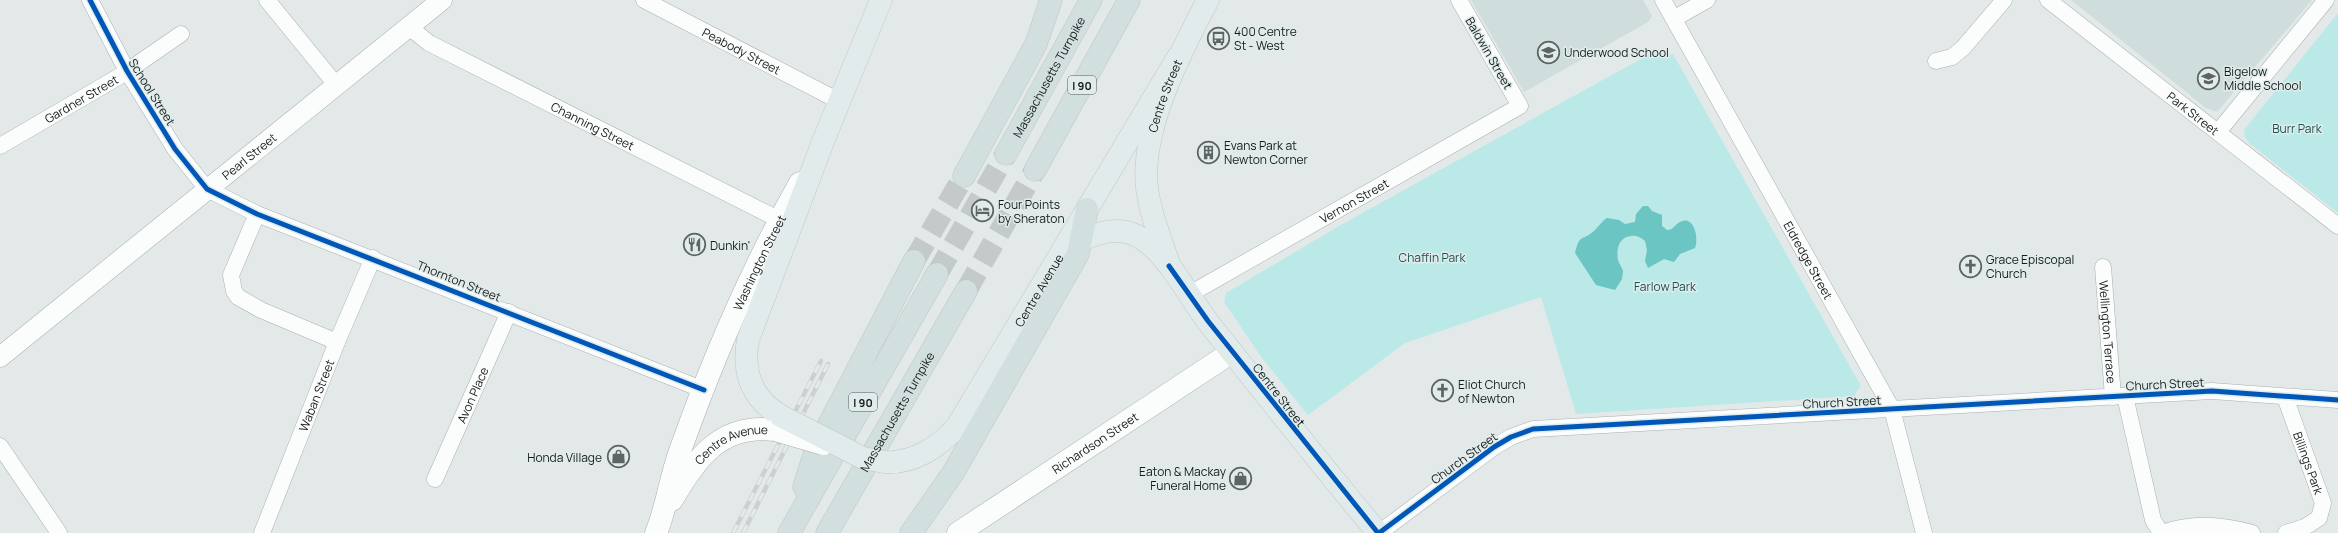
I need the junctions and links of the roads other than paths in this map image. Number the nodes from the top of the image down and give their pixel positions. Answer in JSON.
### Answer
{"nodes":[{"id":1,"x":90,"y":0,"type":"edge"},
{"id":2,"x":267,"y":0,"type":"edge"},
{"id":3,"x":442,"y":0,"type":"edge"},
{"id":4,"x":644,"y":0,"type":"edge"},
{"id":5,"x":881,"y":0,"type":"edge"},
{"id":6,"x":1051,"y":0,"type":"edge"},
{"id":7,"x":1091,"y":0,"type":"edge"},
{"id":8,"x":1129,"y":0,"type":"edge"},
{"id":9,"x":1208,"y":0,"type":"edge"},
{"id":10,"x":1459,"y":0,"type":"edge"},
{"id":11,"x":1663,"y":0,"type":"edge"},
{"id":12,"x":1707,"y":0,"type":"edge"},
{"id":13,"x":2004,"y":0,"type":"edge"},
{"id":14,"x":2048,"y":0,"type":"edge"},
{"id":15,"x":2326,"y":0,"type":"edge"},
{"id":16,"x":1675,"y":18,"type":"junction"},
{"id":17,"x":409,"y":27,"type":"junction"},
{"id":18,"x":181,"y":34,"type":"dead end"},
{"id":19,"x":1178,"y":57,"type":"junction"},
{"id":20,"x":1936,"y":61,"type":"dead end"},
{"id":21,"x":127,"y":71,"type":"junction"},
{"id":22,"x":337,"y":86,"type":"junction"},
{"id":23,"x":839,"y":101,"type":"junction"},
{"id":24,"x":1520,"y":106,"type":"joint"},
{"id":25,"x":2218,"y":132,"type":"junction"},
{"id":26,"x":821,"y":145,"type":"junction"},
{"id":27,"x":0,"y":146,"type":"edge"},
{"id":28,"x":1006,"y":154,"type":"tunnel mouth"},
{"id":29,"x":1035,"y":170,"type":"tunnel mouth"},
{"id":30,"x":964,"y":176,"type":"tunnel mouth"},
{"id":31,"x":207,"y":189,"type":"junction"},
{"id":32,"x":1087,"y":209,"type":"joint"},
{"id":33,"x":257,"y":214,"type":"junction"},
{"id":34,"x":780,"y":220,"type":"junction"},
{"id":35,"x":2338,"y":226,"type":"edge"},
{"id":36,"x":1072,"y":244,"type":"junction"},
{"id":37,"x":373,"y":258,"type":"junction"},
{"id":38,"x":914,"y":261,"type":"tunnel mouth"},
{"id":39,"x":1169,"y":266,"type":"junction"},
{"id":40,"x":2103,"y":267,"type":"dead end"},
{"id":41,"x":936,"y":274,"type":"tunnel mouth"},
{"id":42,"x":966,"y":291,"type":"tunnel mouth"},
{"id":43,"x":1188,"y":295,"type":"junction"},
{"id":44,"x":509,"y":312,"type":"junction"},
{"id":45,"x":337,"y":342,"type":"junction"},
{"id":46,"x":1232,"y":352,"type":"junction"},
{"id":47,"x":0,"y":356,"type":"edge"},
{"id":48,"x":704,"y":390,"type":"junction"},
{"id":49,"x":2119,"y":396,"type":"junction"},
{"id":50,"x":2285,"y":397,"type":"junction"},
{"id":51,"x":2338,"y":400,"type":"edge"},
{"id":52,"x":1892,"y":409,"type":"junction"},
{"id":53,"x":778,"y":423,"type":"junction"},
{"id":54,"x":0,"y":446,"type":"edge"},
{"id":55,"x":435,"y":478,"type":"dead end"},
{"id":56,"x":659,"y":527,"type":"edge"},
{"id":57,"x":790,"y":532,"type":"edge"},
{"id":58,"x":59,"y":533,"type":"edge"},
{"id":59,"x":262,"y":533,"type":"edge"},
{"id":60,"x":827,"y":533,"type":"edge"},
{"id":61,"x":911,"y":533,"type":"edge"},
{"id":62,"x":958,"y":533,"type":"edge"},
{"id":63,"x":1378,"y":533,"type":"edge"},
{"id":64,"x":1924,"y":533,"type":"edge"},
{"id":65,"x":2161,"y":533,"type":"edge"},
{"id":66,"x":2252,"y":533,"type":"edge"},
{"id":67,"x":2286,"y":533,"type":"edge"}],
"edges":[{"from":1,"to":21,"type":"street","name":"School Street"},
{"from":2,"to":22,"type":"street"},
{"from":3,"to":17,"type":"street","name":"Pearl Street"},
{"from":4,"to":23,"type":"street","name":"Peabody Street"},
{"from":5,"to":23,"type":"main road","name":"Washington Street"},
{"from":6,"to":30,"type":"highway"},
{"from":7,"to":28,"type":"highway","name":"Massachusetts Turnpike","number":"I 90"},
{"from":8,"to":29,"type":"highway","number":"I 90"},
{"from":9,"to":19,"type":"main road","name":"Centre Street"},
{"from":10,"to":24,"type":"street","name":"Baldwin Street"},
{"from":11,"to":16,"type":"street","name":"Eldredge Street"},
{"from":12,"to":16,"type":"street"},
{"from":13,"to":20,"type":"street"},
{"from":14,"to":25,"type":"street","name":"Park Street"},
{"from":15,"to":25,"type":"street"},
{"from":16,"to":52,"type":"street","name":"Eldredge Street"},
{"from":17,"to":22,"type":"street","name":"Pearl Street"},
{"from":17,"to":34,"type":"street","name":"Channing Street"},
{"from":18,"to":21,"type":"street","name":"Gardner Street"},
{"from":19,"to":32,"type":"main road"},
{"from":19,"to":39,"type":"main road","name":"Centre Street"},
{"from":21,"to":27,"type":"street","name":"Gardner Street"},
{"from":21,"to":31,"type":"street","name":"School Street"},
{"from":22,"to":31,"type":"street","name":"Pearl Street"},
{"from":23,"to":26,"type":"main road","name":"Washington Street"},
{"from":24,"to":43,"type":"street","name":"Vernon Street"},
{"from":25,"to":35,"type":"street","name":"Park Street"},
{"from":26,"to":34,"type":"main road","name":"Washington Street"},
{"from":26,"to":53,"type":"main road","name":"Centre Avenue"},
{"from":31,"to":33,"type":"street","name":"Thornton Street"},
{"from":31,"to":47,"type":"street","name":"Pearl Street"},
{"from":32,"to":36,"type":"highway"},
{"from":33,"to":37,"type":"street","name":"Thornton Street"},
{"from":33,"to":45,"type":"street"},
{"from":34,"to":48,"type":"main road","name":"Washington Street"},
{"from":36,"to":39,"type":"main road","name":"Centre Street"},
{"from":36,"to":53,"type":"main road","name":"Centre Avenue","bridge":true},
{"from":36,"to":61,"type":"highway"},
{"from":37,"to":44,"type":"street","name":"Thornton Street"},
{"from":37,"to":45,"type":"street","name":"Waban Street"},
{"from":38,"to":57,"type":"highway"},
{"from":39,"to":43,"type":"main road","name":"Centre Street"},
{"from":40,"to":49,"type":"street","name":"Wellington Terrace"},
{"from":41,"to":57,"type":"highway","number":"I 90"},
{"from":42,"to":60,"type":"highway","name":"Massachusetts Turnpike","number":"I 90"},
{"from":43,"to":46,"type":"main road","name":"Centre Street"},
{"from":44,"to":48,"type":"street","name":"Thornton Street"},
{"from":44,"to":55,"type":"street","name":"Avon Place"},
{"from":45,"to":59,"type":"street","name":"Waban Street"},
{"from":46,"to":62,"type":"main road","name":"Richardson Street"},
{"from":46,"to":63,"type":"main road","name":"Centre Street"},
{"from":48,"to":56,"type":"main road","name":"Washington Street"},
{"from":49,"to":50,"type":"street","name":"Church Street"},
{"from":49,"to":52,"type":"street","name":"Church Street"},
{"from":49,"to":65,"type":"street"},
{"from":50,"to":51,"type":"street","name":"Church Street"},
{"from":50,"to":67,"type":"street","name":"Billings Park"},
{"from":52,"to":63,"type":"street","name":"Church Street"},
{"from":52,"to":64,"type":"street","name":"Eldredge Street"},
{"from":53,"to":56,"type":"main road","name":"Centre Avenue"},
{"from":54,"to":58,"type":"street"},
{"from":65,"to":66,"type":"street"}]}
